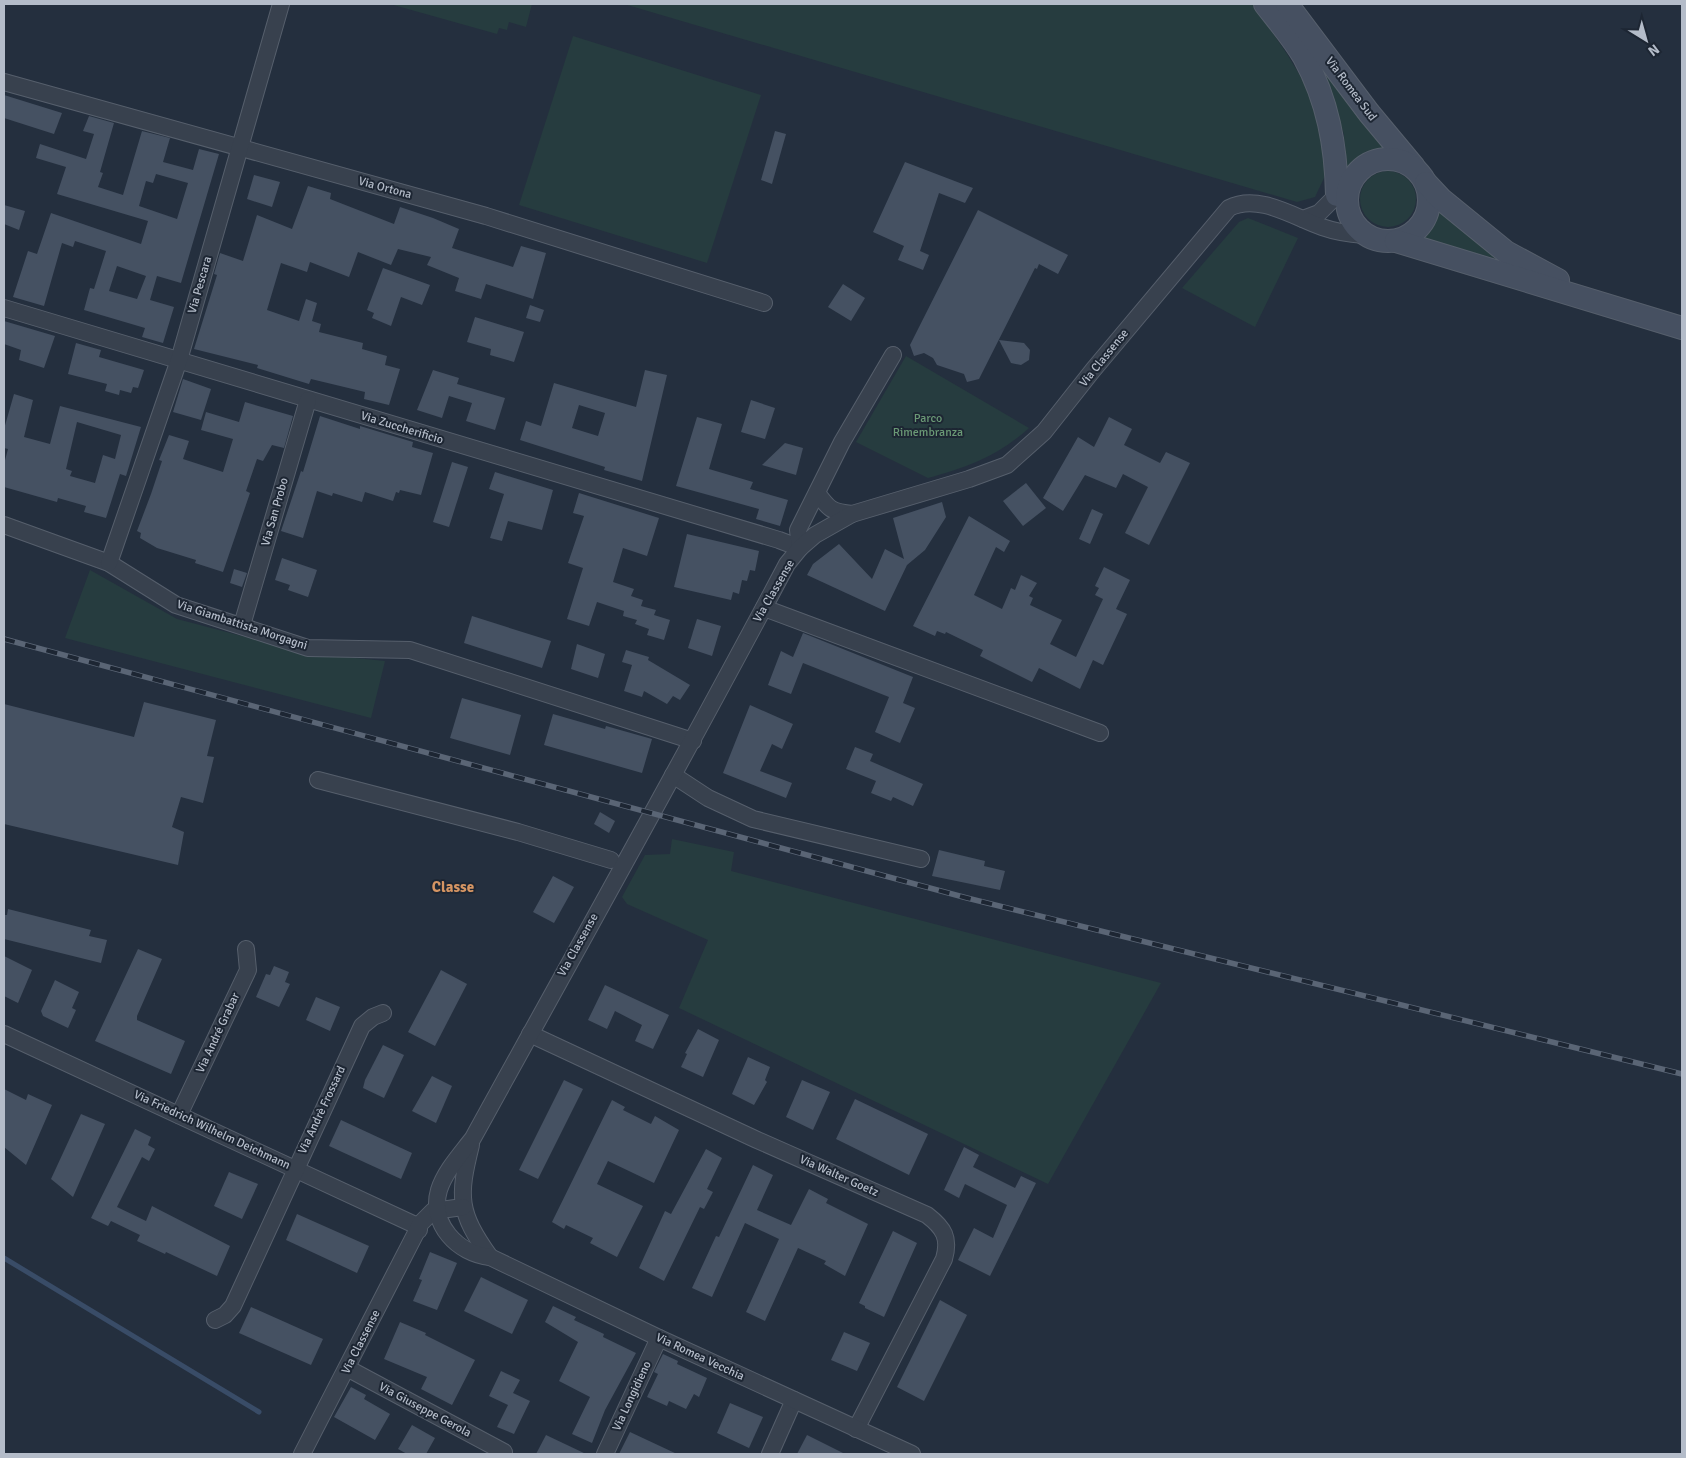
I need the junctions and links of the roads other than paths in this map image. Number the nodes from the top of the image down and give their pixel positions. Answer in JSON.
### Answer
{"nodes":[{"id":1,"x":281,"y":4,"type":"edge"},
{"id":2,"x":1266,"y":4,"type":"edge"},
{"id":3,"x":1287,"y":4,"type":"edge"},
{"id":4,"x":4,"y":82,"type":"edge"},
{"id":5,"x":239,"y":148,"type":"junction"},
{"id":6,"x":1422,"y":177,"type":"junction"},
{"id":7,"x":1341,"y":195,"type":"junction"},
{"id":8,"x":1303,"y":219,"type":"junction"},
{"id":9,"x":1364,"y":235,"type":"junction"},
{"id":10,"x":1396,"y":241,"type":"junction"},
{"id":11,"x":1598,"y":302,"type":"junction"},
{"id":12,"x":764,"y":303,"type":"dead end"},
{"id":13,"x":4,"y":308,"type":"edge"},
{"id":14,"x":1682,"y":328,"type":"edge"},
{"id":15,"x":893,"y":355,"type":"dead end"},
{"id":16,"x":178,"y":360,"type":"junction"},
{"id":17,"x":308,"y":400,"type":"junction"},
{"id":18,"x":817,"y":493,"type":"junction"},
{"id":19,"x":852,"y":514,"type":"junction"},
{"id":20,"x":4,"y":525,"type":"edge"},
{"id":21,"x":800,"y":548,"type":"junction"},
{"id":22,"x":109,"y":563,"type":"junction"},
{"id":23,"x":764,"y":608,"type":"junction"},
{"id":24,"x":242,"y":625,"type":"junction"},
{"id":25,"x":1100,"y":733,"type":"dead end"},
{"id":26,"x":693,"y":741,"type":"junction"},
{"id":27,"x":673,"y":775,"type":"junction"},
{"id":28,"x":318,"y":780,"type":"dead end"},
{"id":29,"x":921,"y":859,"type":"dead end"},
{"id":30,"x":611,"y":860,"type":"dead end"},
{"id":31,"x":246,"y":949,"type":"dead end"},
{"id":32,"x":383,"y":1013,"type":"dead end"},
{"id":33,"x":4,"y":1034,"type":"edge"},
{"id":34,"x":530,"y":1034,"type":"junction"},
{"id":35,"x":180,"y":1115,"type":"junction"},
{"id":36,"x":473,"y":1138,"type":"junction"},
{"id":37,"x":295,"y":1169,"type":"junction"},
{"id":38,"x":438,"y":1210,"type":"junction"},
{"id":39,"x":464,"y":1214,"type":"junction"},
{"id":40,"x":444,"y":1229,"type":"junction"},
{"id":41,"x":419,"y":1230,"type":"junction"},
{"id":42,"x":490,"y":1256,"type":"junction"},
{"id":43,"x":215,"y":1320,"type":"dead end"},
{"id":44,"x":659,"y":1338,"type":"junction"},
{"id":45,"x":347,"y":1368,"type":"junction"},
{"id":46,"x":794,"y":1400,"type":"junction"},
{"id":47,"x":856,"y":1429,"type":"junction"},
{"id":48,"x":504,"y":1452,"type":"dead end"},
{"id":49,"x":302,"y":1454,"type":"edge"},
{"id":50,"x":605,"y":1454,"type":"edge"},
{"id":51,"x":770,"y":1454,"type":"edge"},
{"id":52,"x":912,"y":1454,"type":"edge"}],
"edges":[{"from":1,"to":5,"type":"street","name":"Via Pescara"},
{"from":2,"to":7,"type":"main road","name":"Via Romea Sud"},
{"from":3,"to":6,"type":"main road","name":"Via Romea Sud"},
{"from":4,"to":5,"type":"street","name":"Via Ortona"},
{"from":5,"to":12,"type":"street","name":"Via Ortona"},
{"from":5,"to":16,"type":"street","name":"Via Pescara"},
{"from":6,"to":7,"type":"main road"},
{"from":6,"to":10,"type":"main road"},
{"from":6,"to":11,"type":"main road","name":"Via Romea Sud"},
{"from":7,"to":8,"type":"street"},
{"from":7,"to":9,"type":"main road"},
{"from":8,"to":9,"type":"street","name":"Via Classense"},
{"from":8,"to":19,"type":"street","name":"Via Classense"},
{"from":9,"to":10,"type":"main road"},
{"from":10,"to":11,"type":"main road","name":"Via Romea Sud"},
{"from":11,"to":14,"type":"main road","name":"Via Romea Sud"},
{"from":13,"to":16,"type":"street","name":"Via Zuccherificio"},
{"from":15,"to":18,"type":"street"},
{"from":16,"to":17,"type":"street","name":"Via Zuccherificio"},
{"from":16,"to":22,"type":"street","name":"Via Pescara"},
{"from":17,"to":21,"type":"street","name":"Via Zuccherificio"},
{"from":17,"to":24,"type":"street","name":"Via San Probo"},
{"from":18,"to":19,"type":"street"},
{"from":18,"to":21,"type":"street"},
{"from":19,"to":21,"type":"street","name":"Via Classense"},
{"from":20,"to":22,"type":"street","name":"Via Giambattista Morgagni"},
{"from":21,"to":23,"type":"street","name":"Via Classense"},
{"from":22,"to":24,"type":"street","name":"Via Giambattista Morgagni"},
{"from":23,"to":25,"type":"street"},
{"from":23,"to":26,"type":"street","name":"Via Classense"},
{"from":24,"to":26,"type":"street","name":"Via Giambattista Morgagni"},
{"from":26,"to":27,"type":"street","name":"Via Classense"},
{"from":27,"to":29,"type":"street"},
{"from":27,"to":34,"type":"street","name":"Via Classense"},
{"from":28,"to":30,"type":"street"},
{"from":31,"to":35,"type":"street","name":"Via André Grabar"},
{"from":32,"to":37,"type":"street","name":"Via Andrè Frossard"},
{"from":33,"to":35,"type":"street","name":"Via Friedrich Wilhelm Deichmann"},
{"from":34,"to":36,"type":"street","name":"Via Classense"},
{"from":34,"to":47,"type":"street","name":"Via Walter Goetz"},
{"from":35,"to":37,"type":"street","name":"Via Friedrich Wilhelm Deichmann"},
{"from":36,"to":38,"type":"street","name":"Via Classense"},
{"from":36,"to":39,"type":"street","name":"Via Classense"},
{"from":37,"to":41,"type":"street","name":"Via Friedrich Wilhelm Deichmann"},
{"from":37,"to":43,"type":"street","name":"Via Andrè Frossard"},
{"from":38,"to":39,"type":"street"},
{"from":38,"to":40,"type":"street","name":"Via Classense"},
{"from":38,"to":41,"type":"street","name":"Via Classense"},
{"from":39,"to":40,"type":"street"},
{"from":39,"to":42,"type":"street"},
{"from":40,"to":41,"type":"street"},
{"from":40,"to":42,"type":"street","name":"Via Romea Vecchia"},
{"from":41,"to":45,"type":"street","name":"Via Classense"},
{"from":42,"to":44,"type":"street","name":"Via Romea Vecchia"},
{"from":44,"to":46,"type":"street","name":"Via Romea Vecchia"},
{"from":44,"to":50,"type":"street","name":"Via Longidieno"},
{"from":45,"to":48,"type":"street","name":"Via Giuseppe Gerola"},
{"from":45,"to":49,"type":"street","name":"Via Classense"},
{"from":46,"to":47,"type":"street","name":"Via Romea Vecchia"},
{"from":46,"to":51,"type":"street"},
{"from":47,"to":52,"type":"street","name":"Via Romea Vecchia"}]}
